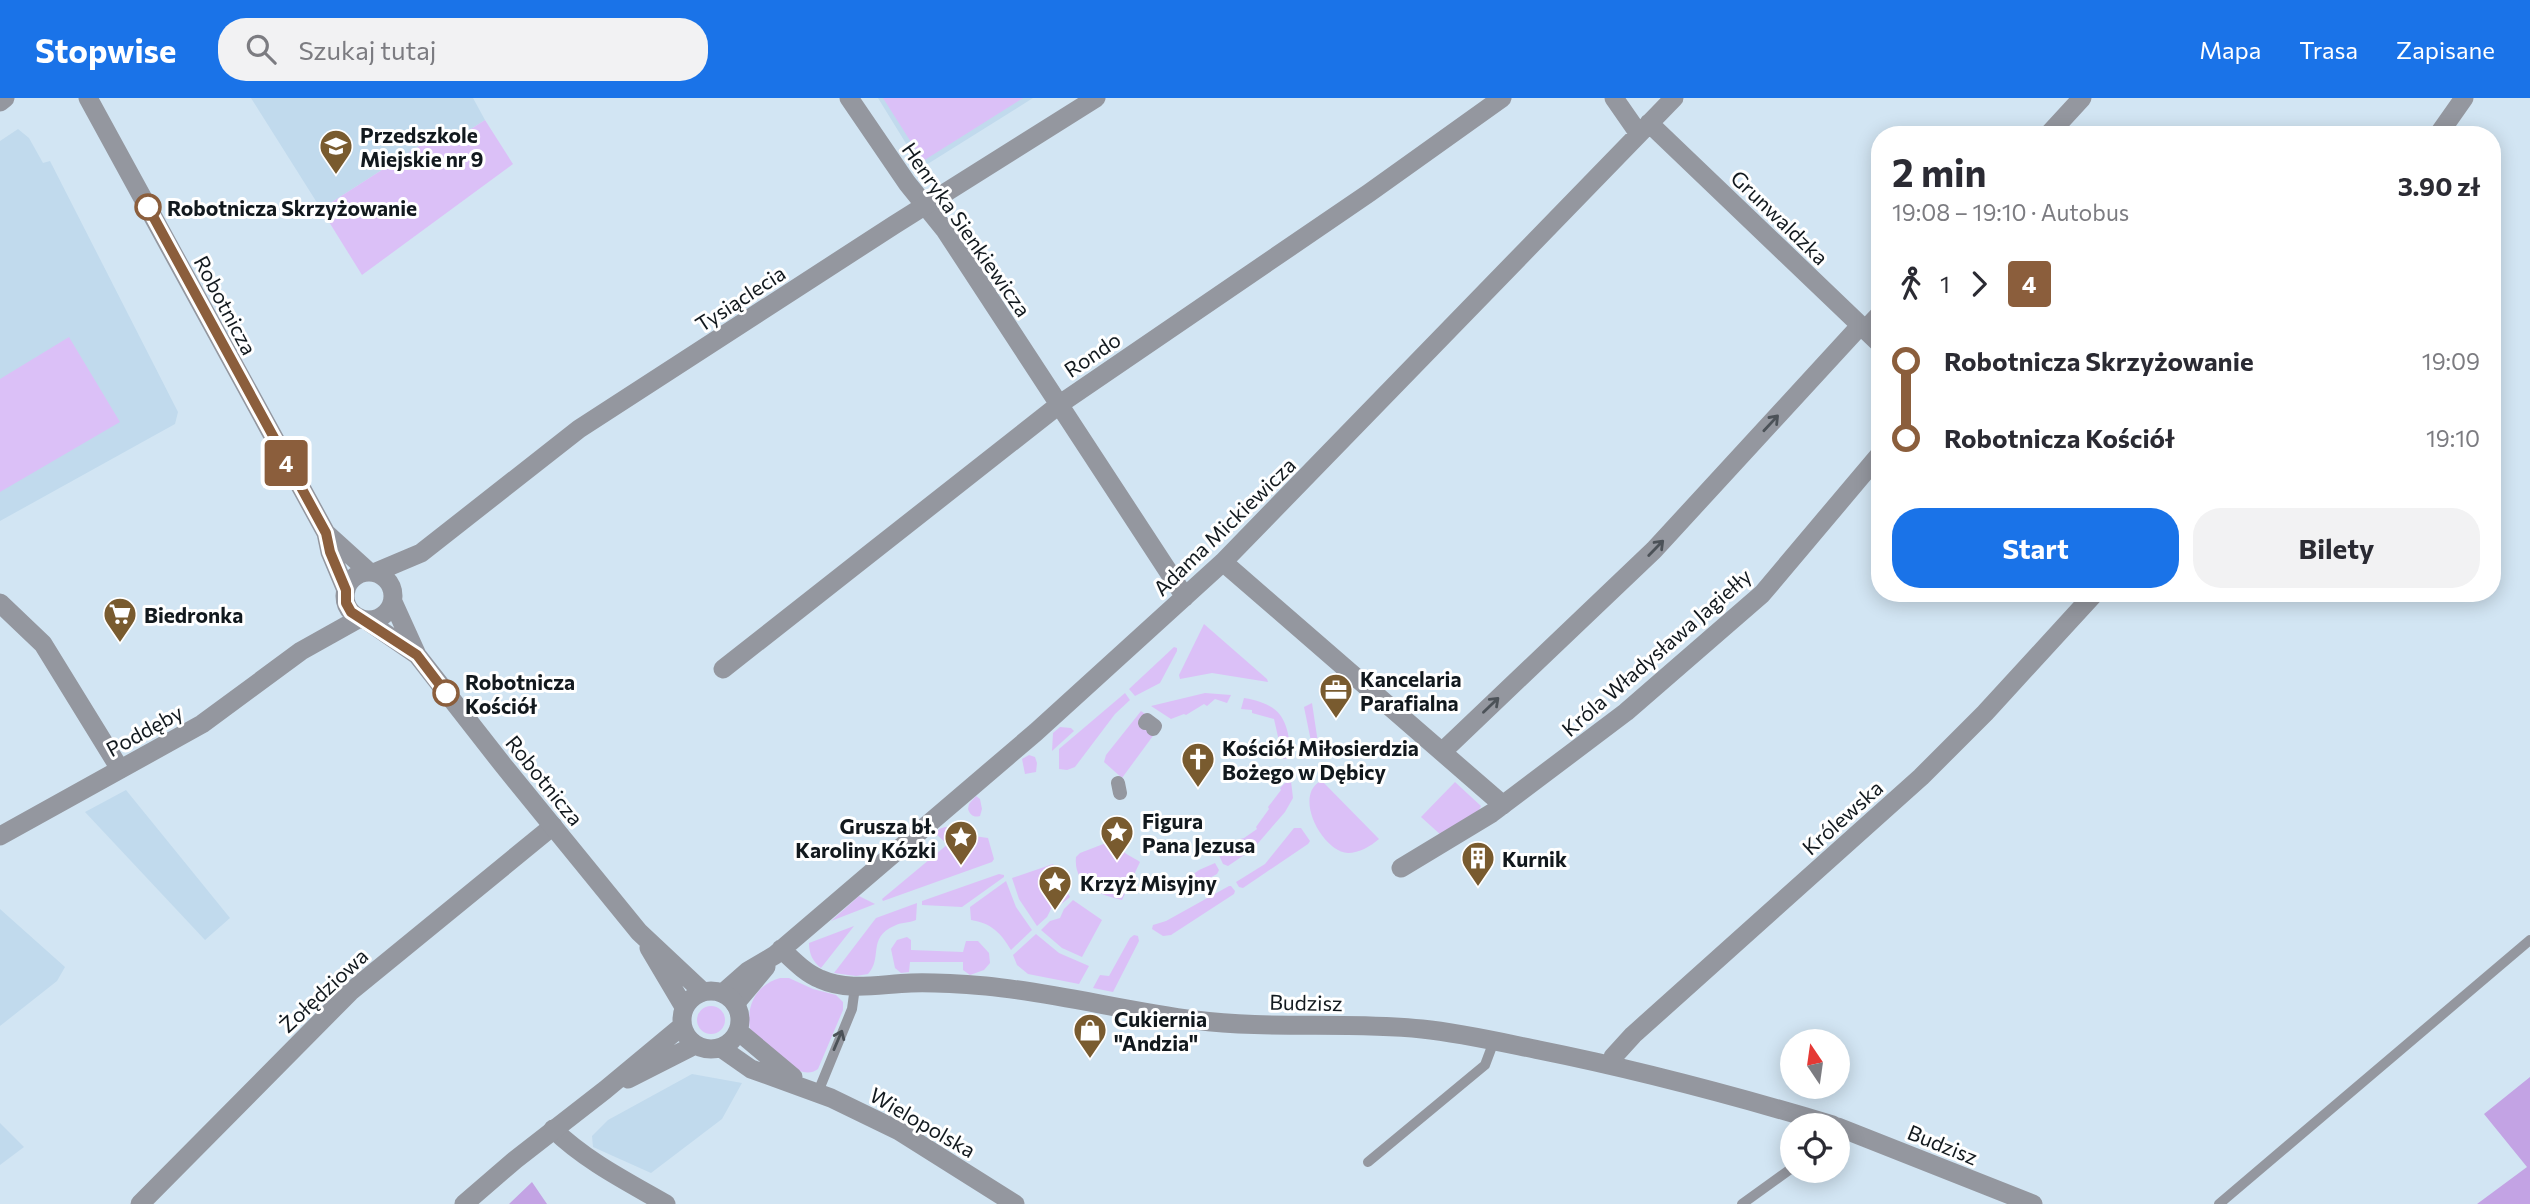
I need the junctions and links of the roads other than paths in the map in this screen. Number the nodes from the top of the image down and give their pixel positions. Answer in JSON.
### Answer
{"nodes":[{"id":1,"x":5,"y":98,"type":"edge"},
{"id":2,"x":88,"y":98,"type":"edge"},
{"id":3,"x":849,"y":98,"type":"edge"},
{"id":4,"x":1096,"y":98,"type":"edge"},
{"id":5,"x":1502,"y":98,"type":"edge"},
{"id":6,"x":1614,"y":98,"type":"edge"},
{"id":7,"x":1674,"y":98,"type":"edge"},
{"id":8,"x":2082,"y":98,"type":"edge"},
{"id":9,"x":2463,"y":98,"type":"edge"},
{"id":10,"x":0,"y":102,"type":"edge"},
{"id":11,"x":2056,"y":126,"type":"edge"},
{"id":12,"x":2444,"y":126,"type":"edge"},
{"id":13,"x":1644,"y":129,"type":"junction"},
{"id":14,"x":925,"y":206,"type":"junction"},
{"id":15,"x":1871,"y":321,"type":"edge"},
{"id":16,"x":1862,"y":328,"type":"junction"},
{"id":17,"x":1871,"y":336,"type":"edge"},
{"id":18,"x":1060,"y":404,"type":"junction"},
{"id":19,"x":1871,"y":465,"type":"edge"},
{"id":20,"x":326,"y":533,"type":"junction"},
{"id":21,"x":421,"y":554,"type":"junction"},
{"id":22,"x":1223,"y":562,"type":"junction"},
{"id":23,"x":373,"y":572,"type":"junction"},
{"id":24,"x":346,"y":596,"type":"junction"},
{"id":25,"x":1185,"y":597,"type":"junction"},
{"id":26,"x":394,"y":599,"type":"junction"},
{"id":27,"x":2087,"y":602,"type":"edge"},
{"id":28,"x":0,"y":603,"type":"edge"},
{"id":29,"x":363,"y":619,"type":"junction"},
{"id":30,"x":301,"y":651,"type":"junction"},
{"id":31,"x":417,"y":655,"type":"junction"},
{"id":32,"x":723,"y":669,"type":"dead end"},
{"id":33,"x":1448,"y":763,"type":"junction"},
{"id":34,"x":120,"y":769,"type":"junction"},
{"id":35,"x":1503,"y":806,"type":"junction"},
{"id":36,"x":553,"y":826,"type":"junction"},
{"id":37,"x":0,"y":836,"type":"edge"},
{"id":38,"x":1401,"y":868,"type":"dead end"},
{"id":39,"x":639,"y":932,"type":"junction"},
{"id":40,"x":2530,"y":940,"type":"edge"},
{"id":41,"x":778,"y":952,"type":"junction"},
{"id":42,"x":855,"y":987,"type":"junction"},
{"id":43,"x":720,"y":996,"type":"junction"},
{"id":44,"x":683,"y":1017,"type":"junction"},
{"id":45,"x":737,"y":1031,"type":"junction"},
{"id":46,"x":1494,"y":1041,"type":"junction"},
{"id":47,"x":695,"y":1045,"type":"junction"},
{"id":48,"x":721,"y":1048,"type":"junction"},
{"id":49,"x":1611,"y":1064,"type":"junction"},
{"id":50,"x":811,"y":1089,"type":"junction"},
{"id":51,"x":605,"y":1090,"type":"junction"},
{"id":52,"x":1792,"y":1113,"type":"edge"},
{"id":53,"x":553,"y":1129,"type":"junction"},
{"id":54,"x":1850,"y":1132,"type":"edge"},
{"id":55,"x":1368,"y":1162,"type":"dead end"},
{"id":56,"x":1780,"y":1177,"type":"edge"},
{"id":57,"x":140,"y":1204,"type":"edge"},
{"id":58,"x":464,"y":1204,"type":"edge"},
{"id":59,"x":666,"y":1204,"type":"edge"},
{"id":60,"x":1015,"y":1204,"type":"edge"},
{"id":61,"x":1742,"y":1204,"type":"edge"},
{"id":62,"x":2033,"y":1204,"type":"edge"},
{"id":63,"x":2219,"y":1204,"type":"edge"}],
"edges":[{"from":1,"to":10,"type":"street"},
{"from":2,"to":20,"type":"street","name":"Robotnicza"},
{"from":3,"to":14,"type":"street","name":"Henryka Sienkiewicza"},
{"from":4,"to":14,"type":"street","name":"Tysiąclecia"},
{"from":5,"to":18,"type":"street","name":"Rondo"},
{"from":6,"to":13,"type":"street","name":"Grunwaldzka"},
{"from":7,"to":13,"type":"street","name":"Adama Mickiewicza"},
{"from":8,"to":11,"type":"street"},
{"from":9,"to":12,"type":"street"},
{"from":13,"to":16,"type":"street","name":"Grunwaldzka"},
{"from":13,"to":22,"type":"street","name":"Adama Mickiewicza"},
{"from":14,"to":18,"type":"street","name":"Henryka Sienkiewicza"},
{"from":14,"to":21,"type":"street","name":"Tysiąclecia"},
{"from":15,"to":16,"type":"street"},
{"from":16,"to":17,"type":"street","name":"Grunwaldzka"},
{"from":33,"to":16,"type":"street","one_way":true},
{"from":18,"to":25,"type":"street","name":"Henryka Sienkiewicza"},
{"from":18,"to":32,"type":"street","name":"Rondo"},
{"from":19,"to":35,"type":"street","name":"Króla Władysława Jagiełły"},
{"from":20,"to":23,"type":"street","name":"Robotnicza"},
{"from":20,"to":24,"type":"street","name":"Robotnicza"},
{"from":21,"to":23,"type":"street","name":"Tysiąclecia"},
{"from":21,"to":26,"type":"street","name":"Tysiąclecia"},
{"from":22,"to":25,"type":"street","name":"Adama Mickiewicza"},
{"from":22,"to":33,"type":"street"},
{"from":23,"to":24,"type":"street"},
{"from":23,"to":26,"type":"street"},
{"from":24,"to":29,"type":"street"},
{"from":24,"to":30,"type":"street","name":"Poddęby"},
{"from":25,"to":41,"type":"street","name":"Adama Mickiewicza"},
{"from":26,"to":29,"type":"street"},
{"from":26,"to":31,"type":"street","name":"Robotnicza"},
{"from":27,"to":49,"type":"street","name":"Królewska"},
{"from":28,"to":34,"type":"street"},
{"from":29,"to":30,"type":"street","name":"Poddęby"},
{"from":29,"to":31,"type":"street","name":"Robotnicza"},
{"from":30,"to":34,"type":"street","name":"Poddęby"},
{"from":31,"to":36,"type":"street","name":"Robotnicza"},
{"from":33,"to":35,"type":"street"},
{"from":34,"to":37,"type":"street","name":"Poddęby"},
{"from":35,"to":38,"type":"street","name":"Króla Władysława Jagiełły"},
{"from":36,"to":39,"type":"street","name":"Robotnicza"},
{"from":36,"to":57,"type":"street","name":"Żołędziowa"},
{"from":39,"to":43,"type":"street","name":"Robotnicza"},
{"from":39,"to":44,"type":"street","name":"Robotnicza"},
{"from":40,"to":63,"type":"lane"},
{"from":41,"to":42,"type":"street","name":"Budzisz"},
{"from":41,"to":43,"type":"street","name":"Adama Mickiewicza"},
{"from":42,"to":46,"type":"street","name":"Budzisz"},
{"from":50,"to":42,"type":"lane","one_way":true},
{"from":43,"to":44,"type":"street"},
{"from":43,"to":45,"type":"street"},
{"from":44,"to":47,"type":"street"},
{"from":44,"to":51,"type":"street"},
{"from":45,"to":48,"type":"street"},
{"from":45,"to":50,"type":"street","name":"Wielopolska"},
{"from":46,"to":49,"type":"street","name":"Budzisz"},
{"from":46,"to":55,"type":"lane"},
{"from":47,"to":48,"type":"street"},
{"from":47,"to":51,"type":"street"},
{"from":48,"to":50,"type":"street","name":"Wielopolska"},
{"from":49,"to":52,"type":"street","name":"Budzisz"},
{"from":50,"to":60,"type":"street","name":"Wielopolska"},
{"from":51,"to":53,"type":"street"},
{"from":53,"to":58,"type":"street"},
{"from":53,"to":59,"type":"street"},
{"from":54,"to":62,"type":"street","name":"Budzisz"},
{"from":56,"to":61,"type":"lane"}]}
